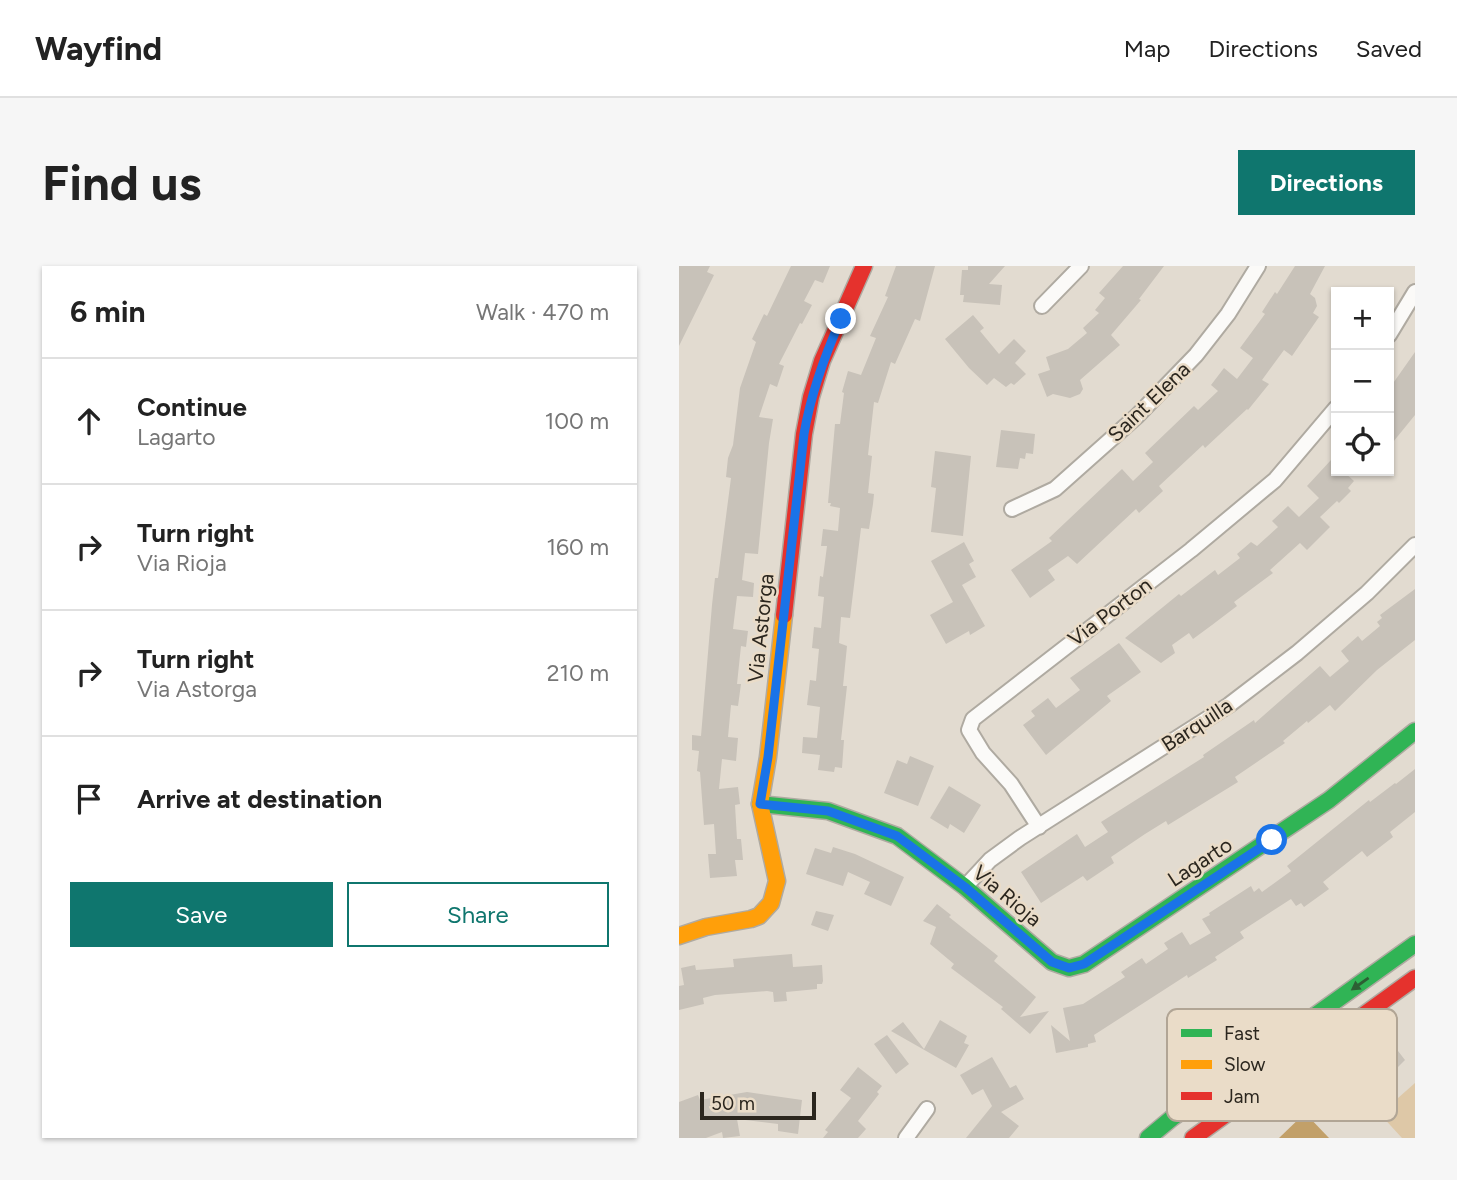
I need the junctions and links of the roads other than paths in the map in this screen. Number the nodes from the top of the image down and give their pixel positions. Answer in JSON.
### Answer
{"nodes":[{"id":1,"x":864,"y":266,"type":"edge"},
{"id":2,"x":1081,"y":266,"type":"edge"},
{"id":3,"x":1258,"y":266,"type":"edge"},
{"id":4,"x":1415,"y":292,"type":"edge"},
{"id":5,"x":1042,"y":306,"type":"dead end"},
{"id":6,"x":1394,"y":327,"type":"edge"},
{"id":7,"x":1332,"y":413,"type":"edge"},
{"id":8,"x":1012,"y":509,"type":"dead end"},
{"id":9,"x":1415,"y":545,"type":"edge"},
{"id":10,"x":1415,"y":732,"type":"edge"},
{"id":11,"x":760,"y":804,"type":"junction"},
{"id":12,"x":1039,"y":827,"type":"junction"},
{"id":13,"x":965,"y":887,"type":"junction"},
{"id":14,"x":679,"y":936,"type":"edge"},
{"id":15,"x":1415,"y":944,"type":"edge"},
{"id":16,"x":1069,"y":968,"type":"joint"},
{"id":17,"x":1415,"y":978,"type":"edge"},
{"id":18,"x":1324,"y":1009,"type":"edge"},
{"id":19,"x":1372,"y":1009,"type":"edge"},
{"id":20,"x":927,"y":1109,"type":"dead end"},
{"id":21,"x":1168,"y":1121,"type":"edge"},
{"id":22,"x":1217,"y":1121,"type":"edge"},
{"id":23,"x":906,"y":1138,"type":"edge"},
{"id":24,"x":1148,"y":1138,"type":"edge"},
{"id":25,"x":1193,"y":1138,"type":"edge"}],
"edges":[{"from":1,"to":11,"type":"street","name":"Via Astorga"},
{"from":2,"to":5,"type":"street"},
{"from":3,"to":8,"type":"street","name":"Saint Elena"},
{"from":4,"to":6,"type":"street"},
{"from":7,"to":12,"type":"street","name":"Via Porton"},
{"from":9,"to":12,"type":"street","name":"Barquilla"},
{"from":10,"to":16,"type":"street","name":"Lagarto"},
{"from":11,"to":13,"type":"street","name":"Via Rioja"},
{"from":11,"to":14,"type":"street","name":"Via Astorga"},
{"from":12,"to":13,"type":"street","name":"Barquilla"},
{"from":13,"to":16,"type":"street","name":"Via Rioja"},
{"from":15,"to":18,"type":"street","one_way":true},
{"from":17,"to":19,"type":"street"},
{"from":20,"to":23,"type":"street"},
{"from":21,"to":24,"type":"street","one_way":true},
{"from":22,"to":25,"type":"street"}]}
